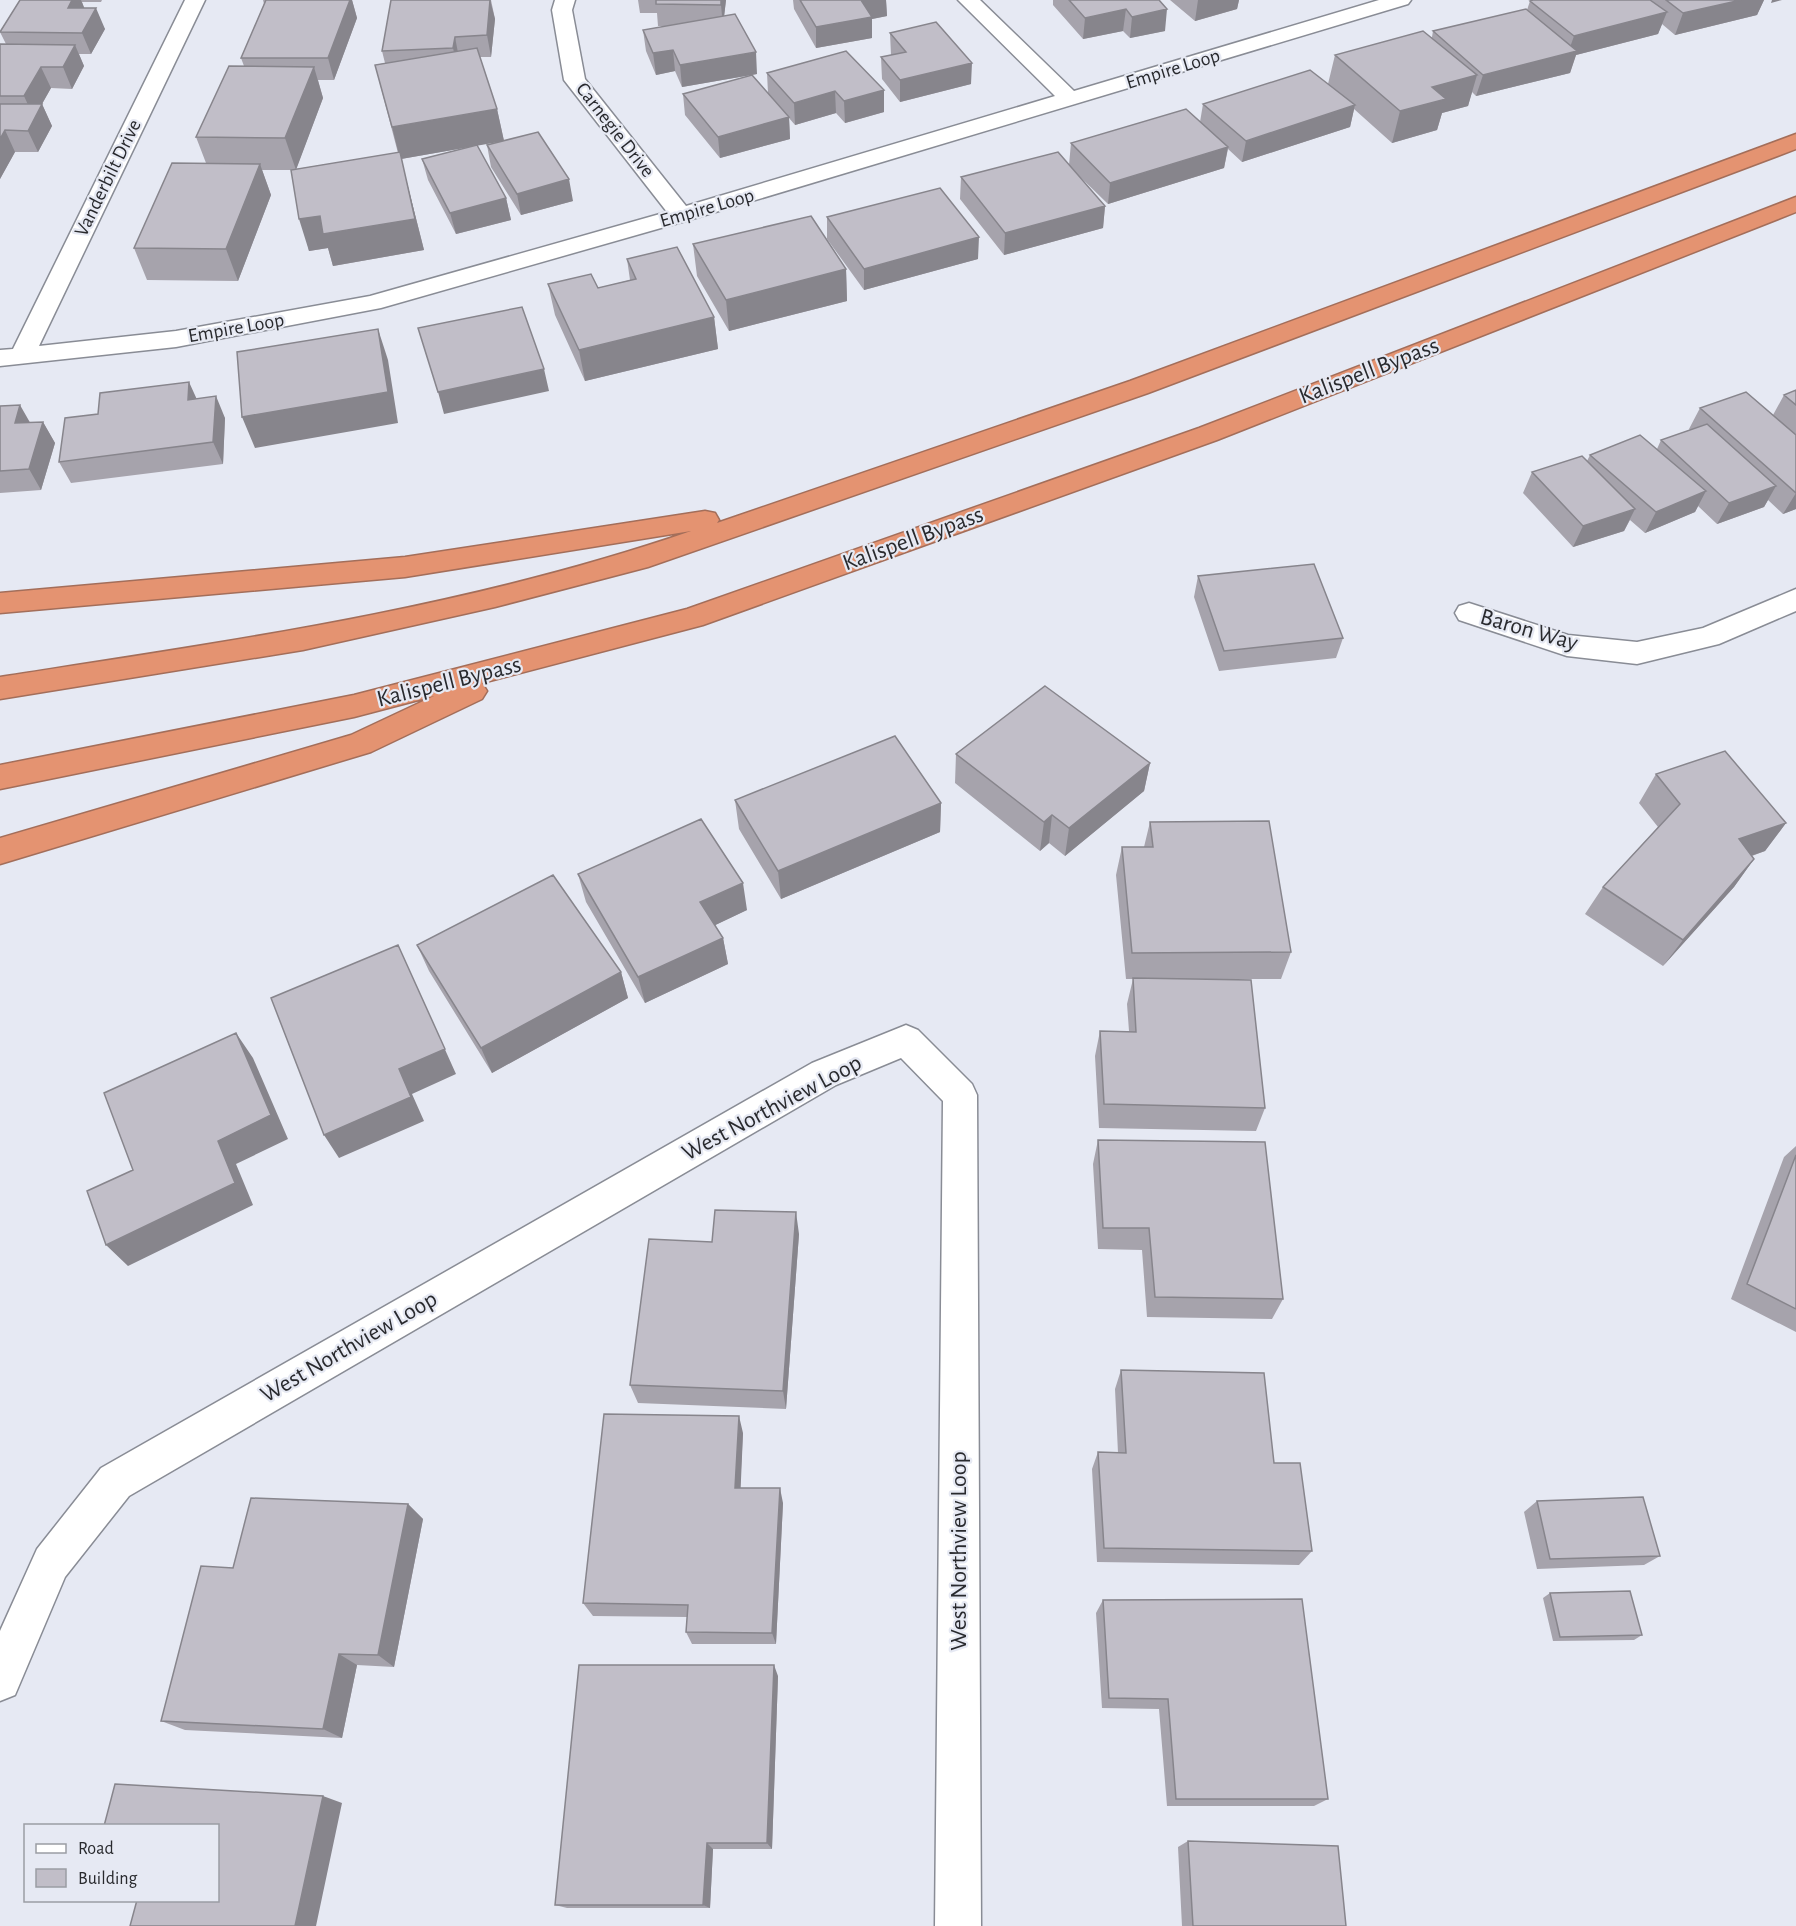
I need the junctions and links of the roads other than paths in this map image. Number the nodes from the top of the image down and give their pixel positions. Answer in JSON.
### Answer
{"nodes":[{"id":1,"x":195,"y":0,"type":"edge"},
{"id":2,"x":565,"y":0,"type":"edge"},
{"id":3,"x":968,"y":0,"type":"edge"},
{"id":4,"x":1401,"y":0,"type":"edge"},
{"id":5,"x":1071,"y":100,"type":"junction"},
{"id":6,"x":1796,"y":141,"type":"edge"},
{"id":7,"x":1796,"y":204,"type":"edge"},
{"id":8,"x":681,"y":215,"type":"junction"},
{"id":9,"x":10,"y":357,"type":"edge"},
{"id":10,"x":787,"y":507,"type":"junction"},
{"id":11,"x":1796,"y":599,"type":"edge"},
{"id":12,"x":0,"y":603,"type":"edge"},
{"id":13,"x":1469,"y":613,"type":"dead end"},
{"id":14,"x":540,"y":660,"type":"junction"},
{"id":15,"x":0,"y":688,"type":"edge"},
{"id":16,"x":0,"y":777,"type":"edge"},
{"id":17,"x":0,"y":851,"type":"edge"},
{"id":18,"x":0,"y":1680,"type":"edge"},
{"id":19,"x":958,"y":1926,"type":"edge"}],
"edges":[{"from":1,"to":9,"type":"street","name":"Vanderbilt Drive"},
{"from":2,"to":8,"type":"street","name":"Carnegie Drive"},
{"from":3,"to":5,"type":"street"},
{"from":4,"to":5,"type":"street","name":"Empire Loop"},
{"from":5,"to":8,"type":"street","name":"Empire Loop"},
{"from":6,"to":10,"type":"highway"},
{"from":7,"to":14,"type":"highway","name":"Kalispell Bypass"},
{"from":8,"to":9,"type":"street","name":"Empire Loop"},
{"from":10,"to":12,"type":"highway"},
{"from":10,"to":15,"type":"highway"},
{"from":11,"to":13,"type":"street","name":"Baron Way"},
{"from":14,"to":16,"type":"highway","name":"Kalispell Bypass"},
{"from":14,"to":17,"type":"highway"},
{"from":18,"to":19,"type":"street","name":"West Northview Loop"}]}
